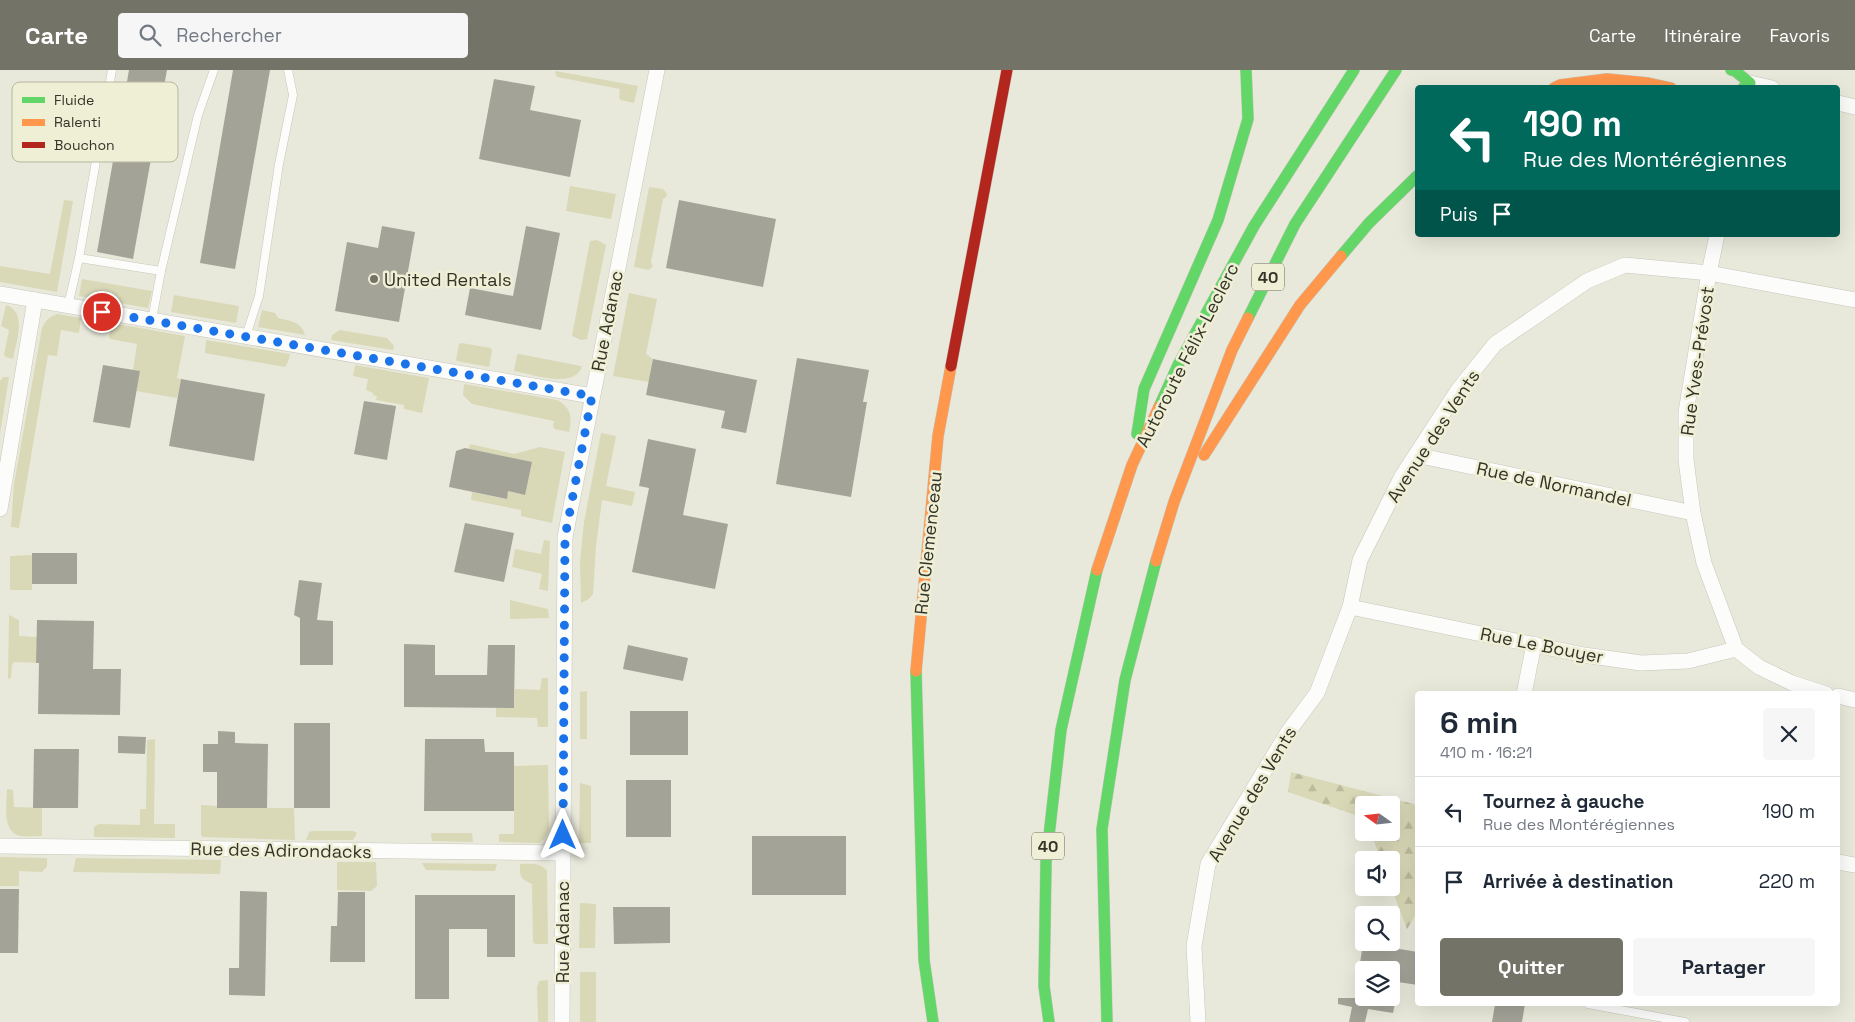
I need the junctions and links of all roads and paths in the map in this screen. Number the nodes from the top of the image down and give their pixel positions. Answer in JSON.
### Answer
{"nodes":[{"id":1,"x":214,"y":70,"type":"edge"},
{"id":2,"x":288,"y":70,"type":"edge"},
{"id":3,"x":657,"y":70,"type":"edge"},
{"id":4,"x":1007,"y":70,"type":"edge"},
{"id":5,"x":1246,"y":70,"type":"edge"},
{"id":6,"x":1354,"y":70,"type":"edge"},
{"id":7,"x":1396,"y":70,"type":"edge"},
{"id":8,"x":1731,"y":70,"type":"edge"},
{"id":9,"x":1748,"y":82,"type":"edge"},
{"id":10,"x":1560,"y":85,"type":"edge"},
{"id":11,"x":1657,"y":85,"type":"edge"},
{"id":12,"x":1840,"y":104,"type":"edge"},
{"id":13,"x":1855,"y":108,"type":"edge"},
{"id":14,"x":96,"y":162,"type":"edge"},
{"id":15,"x":1415,"y":178,"type":"edge"},
{"id":16,"x":1718,"y":237,"type":"edge"},
{"id":17,"x":79,"y":258,"type":"junction"},
{"id":18,"x":161,"y":271,"type":"junction"},
{"id":19,"x":1709,"y":273,"type":"junction"},
{"id":20,"x":0,"y":294,"type":"edge"},
{"id":21,"x":34,"y":300,"type":"junction"},
{"id":22,"x":1855,"y":300,"type":"edge"},
{"id":23,"x":68,"y":306,"type":"junction"},
{"id":24,"x":152,"y":320,"type":"junction"},
{"id":25,"x":246,"y":336,"type":"junction"},
{"id":26,"x":592,"y":396,"type":"junction"},
{"id":27,"x":1416,"y":456,"type":"junction"},
{"id":28,"x":1132,"y":465,"type":"junction"},
{"id":29,"x":1174,"y":502,"type":"junction"},
{"id":30,"x":0,"y":509,"type":"edge"},
{"id":31,"x":1693,"y":513,"type":"junction"},
{"id":32,"x":1350,"y":607,"type":"junction"},
{"id":33,"x":1534,"y":644,"type":"junction"},
{"id":34,"x":1736,"y":649,"type":"junction"},
{"id":35,"x":1525,"y":691,"type":"edge"},
{"id":36,"x":1817,"y":691,"type":"edge"},
{"id":37,"x":1840,"y":696,"type":"edge"},
{"id":38,"x":1855,"y":700,"type":"edge"},
{"id":39,"x":0,"y":846,"type":"edge"},
{"id":40,"x":563,"y":853,"type":"junction"},
{"id":41,"x":1840,"y":862,"type":"edge"},
{"id":42,"x":1855,"y":865,"type":"edge"},
{"id":43,"x":1599,"y":1006,"type":"edge"},
{"id":44,"x":562,"y":1022,"type":"edge"},
{"id":45,"x":933,"y":1022,"type":"edge"},
{"id":46,"x":1049,"y":1022,"type":"edge"},
{"id":47,"x":1107,"y":1022,"type":"edge"},
{"id":48,"x":1198,"y":1022,"type":"edge"},
{"id":49,"x":1685,"y":1022,"type":"edge"}],
"edges":[{"from":1,"to":18,"type":"lane"},
{"from":2,"to":25,"type":"lane"},
{"from":3,"to":26,"type":"street","name":"Rue Adanac"},
{"from":4,"to":45,"type":"main road","name":"Rue Clemenceau"},
{"from":5,"to":28,"type":"main road"},
{"from":6,"to":28,"type":"main road","name":"Autoroute Félix-Leclerc","number":"40"},
{"from":7,"to":29,"type":"main road","number":"40"},
{"from":8,"to":9,"type":"main road"},
{"from":10,"to":11,"type":"main road"},
{"from":12,"to":13,"type":"street"},
{"from":14,"to":17,"type":"lane"},
{"from":15,"to":29,"type":"main road"},
{"from":16,"to":19,"type":"street","name":"Rue Yves-Prévost"},
{"from":17,"to":18,"type":"lane"},
{"from":17,"to":23,"type":"lane"},
{"from":18,"to":24,"type":"lane"},
{"from":19,"to":22,"type":"street","name":"Avenue des Vents"},
{"from":19,"to":27,"type":"street","name":"Avenue des Vents"},
{"from":19,"to":31,"type":"street","name":"Rue Yves-Prévost"},
{"from":20,"to":21,"type":"street"},
{"from":21,"to":23,"type":"street"},
{"from":21,"to":30,"type":"street"},
{"from":23,"to":24,"type":"street"},
{"from":24,"to":25,"type":"street"},
{"from":25,"to":26,"type":"street"},
{"from":26,"to":40,"type":"street","name":"Rue Adanac"},
{"from":27,"to":31,"type":"street","name":"Rue de Normandel"},
{"from":27,"to":32,"type":"street","name":"Avenue des Vents"},
{"from":28,"to":46,"type":"main road","name":"Autoroute Félix-Leclerc","number":"40"},
{"from":29,"to":47,"type":"main road","number":"40"},
{"from":31,"to":34,"type":"street","name":"Rue Yves-Prévost"},
{"from":32,"to":33,"type":"street","name":"Rue Le Bouyer"},
{"from":32,"to":48,"type":"street","name":"Avenue des Vents"},
{"from":33,"to":34,"type":"street","name":"Rue Le Bouyer"},
{"from":33,"to":35,"type":"street"},
{"from":34,"to":36,"type":"street"},
{"from":37,"to":38,"type":"street"},
{"from":39,"to":40,"type":"street","name":"Rue des Adirondacks"},
{"from":40,"to":44,"type":"street","name":"Rue Adanac"},
{"from":41,"to":42,"type":"street"},
{"from":43,"to":49,"type":"lane"}]}
